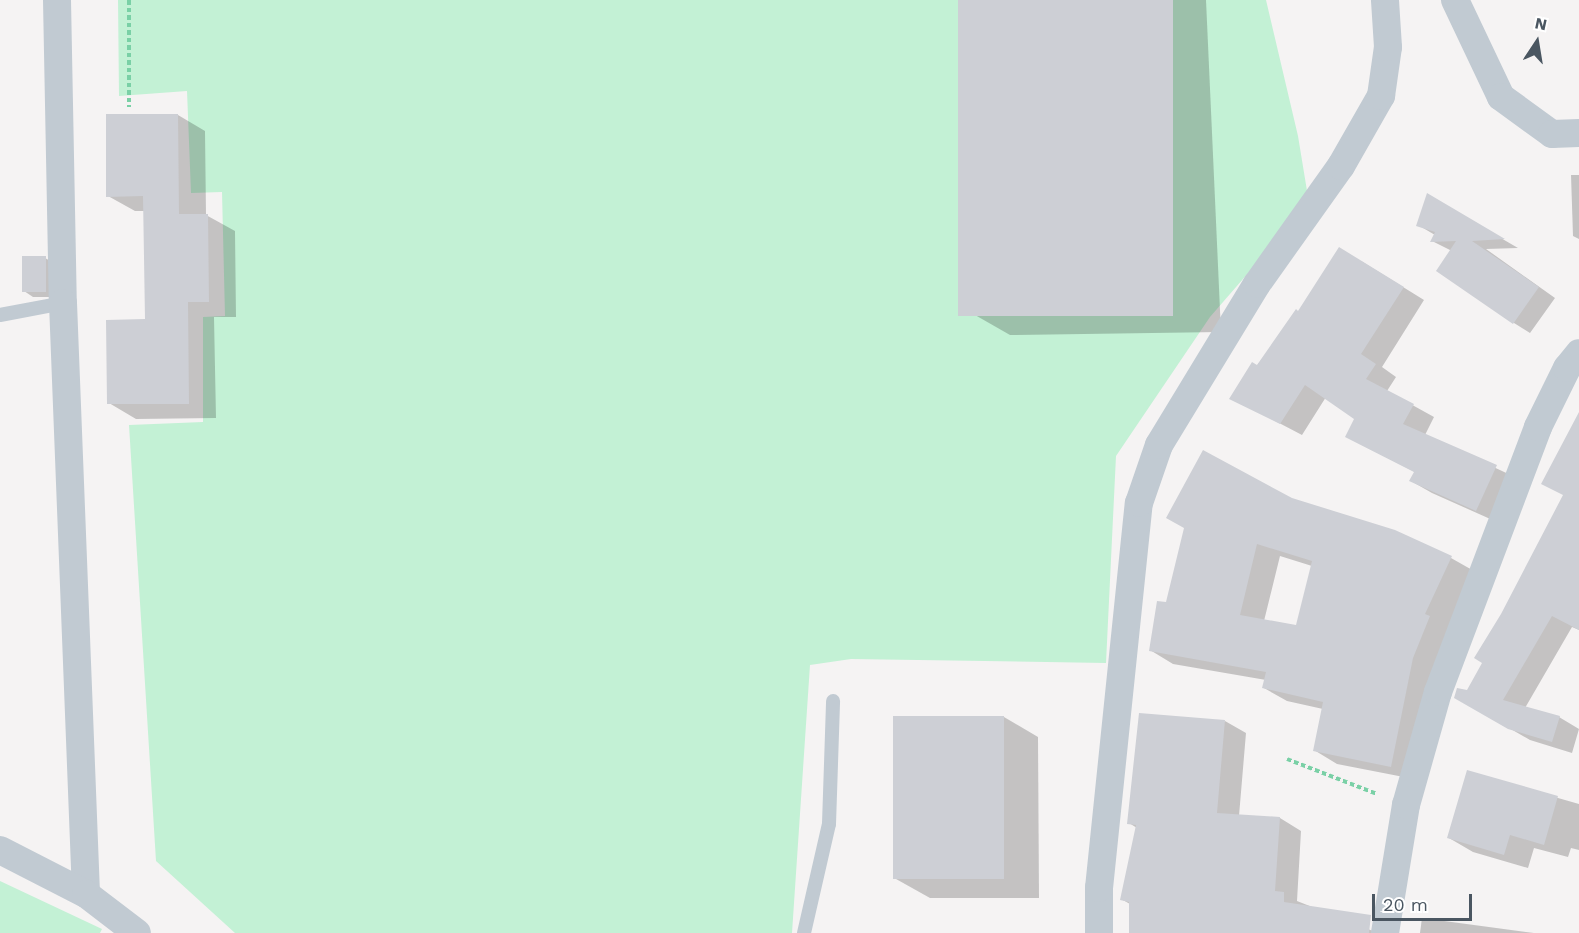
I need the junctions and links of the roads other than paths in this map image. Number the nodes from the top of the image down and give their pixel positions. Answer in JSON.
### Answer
{"nodes":[{"id":1,"x":57,"y":0,"type":"edge"},
{"id":2,"x":1385,"y":0,"type":"edge"},
{"id":3,"x":1455,"y":0,"type":"edge"},
{"id":4,"x":1579,"y":133,"type":"edge"},
{"id":5,"x":63,"y":303,"type":"junction"},
{"id":6,"x":0,"y":315,"type":"edge"},
{"id":7,"x":1579,"y":353,"type":"edge"},
{"id":8,"x":833,"y":701,"type":"dead end"},
{"id":9,"x":0,"y":850,"type":"edge"},
{"id":10,"x":86,"y":894,"type":"junction"},
{"id":11,"x":137,"y":933,"type":"edge"},
{"id":12,"x":804,"y":933,"type":"edge"},
{"id":13,"x":1099,"y":933,"type":"edge"},
{"id":14,"x":1385,"y":933,"type":"edge"}],
"edges":[{"from":1,"to":5,"type":"street"},
{"from":2,"to":13,"type":"street"},
{"from":3,"to":4,"type":"street"},
{"from":5,"to":6,"type":"lane"},
{"from":5,"to":10,"type":"street"},
{"from":7,"to":14,"type":"street"},
{"from":8,"to":12,"type":"lane"},
{"from":9,"to":10,"type":"street"},
{"from":10,"to":11,"type":"street"}]}
